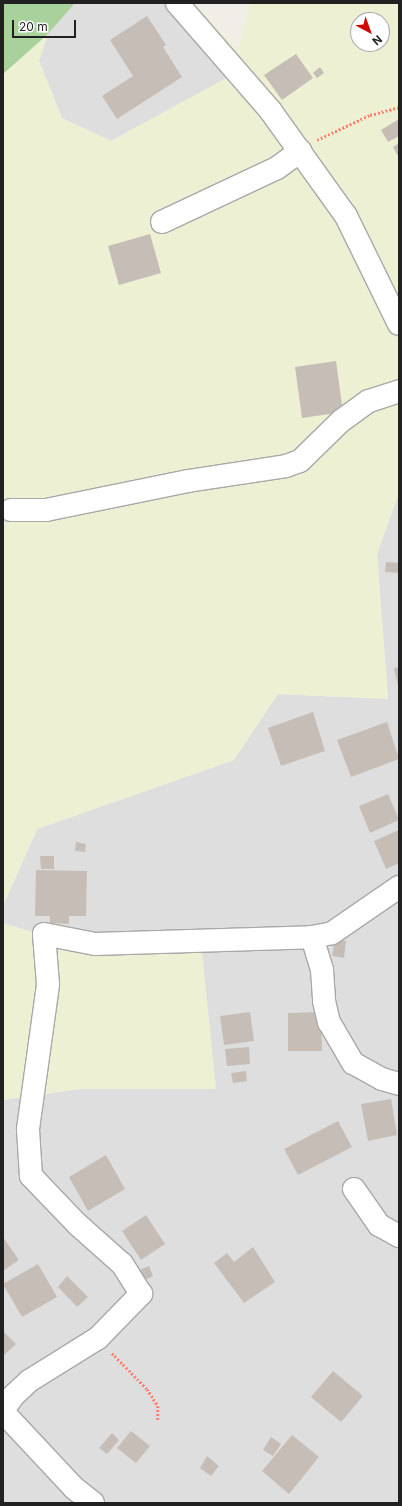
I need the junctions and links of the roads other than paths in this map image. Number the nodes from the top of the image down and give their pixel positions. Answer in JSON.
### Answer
{"nodes":[{"id":1,"x":177,"y":3,"type":"edge"},
{"id":2,"x":300,"y":151,"type":"junction"},
{"id":3,"x":162,"y":222,"type":"dead end"},
{"id":4,"x":399,"y":324,"type":"edge"},
{"id":5,"x":399,"y":391,"type":"edge"},
{"id":6,"x":11,"y":510,"type":"dead end"},
{"id":7,"x":399,"y":887,"type":"edge"},
{"id":8,"x":312,"y":937,"type":"junction"},
{"id":9,"x":399,"y":1084,"type":"edge"},
{"id":10,"x":354,"y":1189,"type":"dead end"},
{"id":11,"x":399,"y":1236,"type":"edge"},
{"id":12,"x":3,"y":1411,"type":"edge"},
{"id":13,"x":93,"y":1503,"type":"edge"}],
"edges":[{"from":1,"to":2,"type":"street"},
{"from":2,"to":3,"type":"street"},
{"from":2,"to":4,"type":"street"},
{"from":5,"to":6,"type":"street"},
{"from":7,"to":8,"type":"street"},
{"from":8,"to":9,"type":"street"},
{"from":8,"to":12,"type":"street"},
{"from":10,"to":11,"type":"street"},
{"from":12,"to":13,"type":"street"}]}
